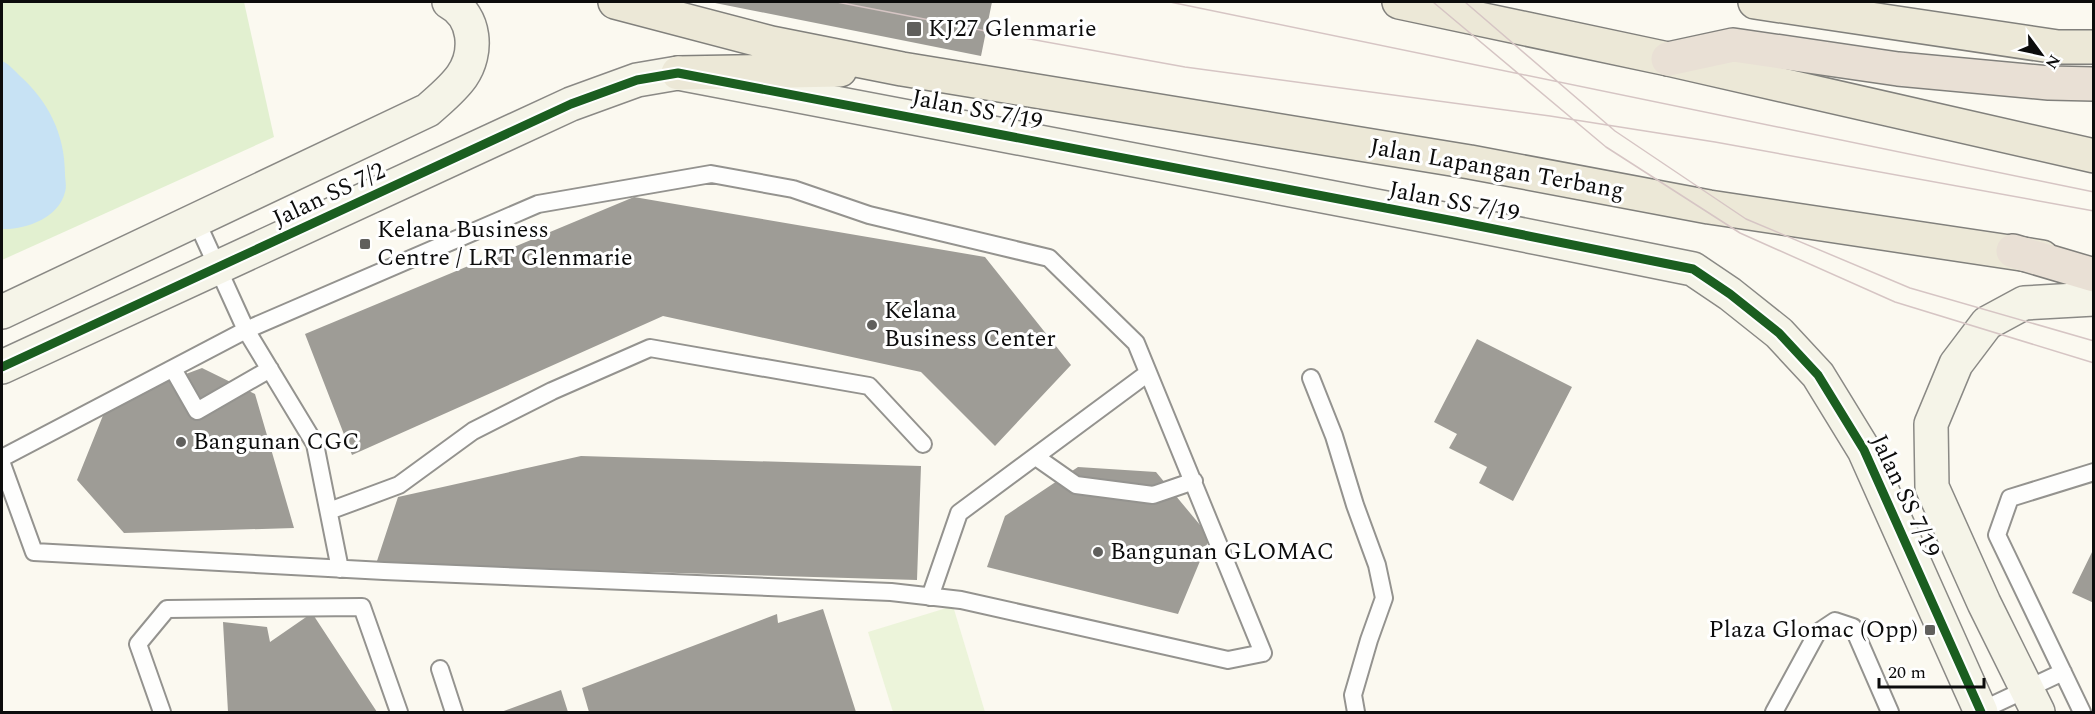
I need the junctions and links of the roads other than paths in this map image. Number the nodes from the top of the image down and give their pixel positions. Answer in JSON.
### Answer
{"nodes":[{"id":1,"x":449,"y":2,"type":"edge"},
{"id":2,"x":615,"y":2,"type":"edge"},
{"id":3,"x":1399,"y":2,"type":"edge"},
{"id":4,"x":1755,"y":2,"type":"edge"},
{"id":5,"x":2094,"y":47,"type":"edge"},
{"id":6,"x":1668,"y":58,"type":"junction"},
{"id":7,"x":902,"y":69,"type":"junction"},
{"id":8,"x":678,"y":73,"type":"junction"},
{"id":9,"x":2094,"y":84,"type":"edge"},
{"id":10,"x":2094,"y":156,"type":"edge"},
{"id":11,"x":196,"y":220,"type":"junction"},
{"id":12,"x":2013,"y":251,"type":"junction"},
{"id":13,"x":2094,"y":266,"type":"edge"},
{"id":14,"x":217,"y":268,"type":"junction"},
{"id":15,"x":2094,"y":275,"type":"edge"},
{"id":16,"x":2094,"y":299,"type":"edge"},
{"id":17,"x":2,"y":312,"type":"edge"},
{"id":18,"x":246,"y":330,"type":"junction"},
{"id":19,"x":2,"y":367,"type":"edge"},
{"id":20,"x":173,"y":369,"type":"junction"},
{"id":21,"x":270,"y":369,"type":"junction"},
{"id":22,"x":1148,"y":373,"type":"junction"},
{"id":23,"x":1311,"y":378,"type":"dead end"},
{"id":24,"x":923,"y":444,"type":"dead end"},
{"id":25,"x":1036,"y":457,"type":"junction"},
{"id":26,"x":2,"y":458,"type":"edge"},
{"id":27,"x":2,"y":464,"type":"edge"},
{"id":28,"x":2094,"y":472,"type":"edge"},
{"id":29,"x":1194,"y":481,"type":"junction"},
{"id":30,"x":329,"y":511,"type":"junction"},
{"id":31,"x":340,"y":569,"type":"junction"},
{"id":32,"x":930,"y":597,"type":"junction"},
{"id":33,"x":440,"y":669,"type":"dead end"},
{"id":34,"x":2063,"y":672,"type":"junction"},
{"id":35,"x":2032,"y":701,"type":"edge"},
{"id":36,"x":162,"y":712,"type":"edge"},
{"id":37,"x":399,"y":712,"type":"edge"},
{"id":38,"x":454,"y":712,"type":"edge"},
{"id":39,"x":1356,"y":712,"type":"edge"},
{"id":40,"x":1774,"y":712,"type":"edge"},
{"id":41,"x":1890,"y":712,"type":"edge"},
{"id":42,"x":1980,"y":712,"type":"edge"},
{"id":43,"x":2082,"y":712,"type":"edge"}],
"edges":[{"from":1,"to":11,"type":"street","name":"Jalan SS 7/2"},
{"from":2,"to":7,"type":"main road"},
{"from":3,"to":6,"type":"main road"},
{"from":4,"to":5,"type":"main road"},
{"from":6,"to":9,"type":"highway"},
{"from":6,"to":10,"type":"main road"},
{"from":7,"to":8,"type":"main road"},
{"from":7,"to":12,"type":"main road","name":"Jalan Lapangan Terbang"},
{"from":8,"to":14,"type":"street","name":"Jalan SS 7/2"},
{"from":8,"to":42,"type":"street","name":"Jalan SS 7/19"},
{"from":11,"to":14,"type":"lane"},
{"from":11,"to":17,"type":"street","name":"Jalan SS 7/2"},
{"from":12,"to":13,"type":"main road","name":"Jalan Lapangan Terbang"},
{"from":12,"to":15,"type":"highway"},
{"from":14,"to":18,"type":"lane"},
{"from":14,"to":19,"type":"street","name":"Jalan SS 7/2"},
{"from":16,"to":35,"type":"street","name":"Jalan SS 7/19"},
{"from":18,"to":20,"type":"lane"},
{"from":18,"to":21,"type":"lane"},
{"from":18,"to":22,"type":"lane"},
{"from":20,"to":21,"type":"lane"},
{"from":20,"to":26,"type":"lane"},
{"from":21,"to":30,"type":"lane"},
{"from":22,"to":25,"type":"lane"},
{"from":22,"to":29,"type":"lane"},
{"from":23,"to":39,"type":"lane"},
{"from":24,"to":30,"type":"lane"},
{"from":25,"to":29,"type":"lane"},
{"from":25,"to":32,"type":"lane"},
{"from":27,"to":31,"type":"lane"},
{"from":28,"to":34,"type":"lane"},
{"from":29,"to":32,"type":"lane"},
{"from":30,"to":31,"type":"lane"},
{"from":31,"to":32,"type":"lane"},
{"from":33,"to":38,"type":"lane"},
{"from":34,"to":35,"type":"lane"},
{"from":34,"to":43,"type":"lane"},
{"from":35,"to":42,"type":"lane"},
{"from":36,"to":37,"type":"lane"},
{"from":40,"to":41,"type":"lane"}]}
